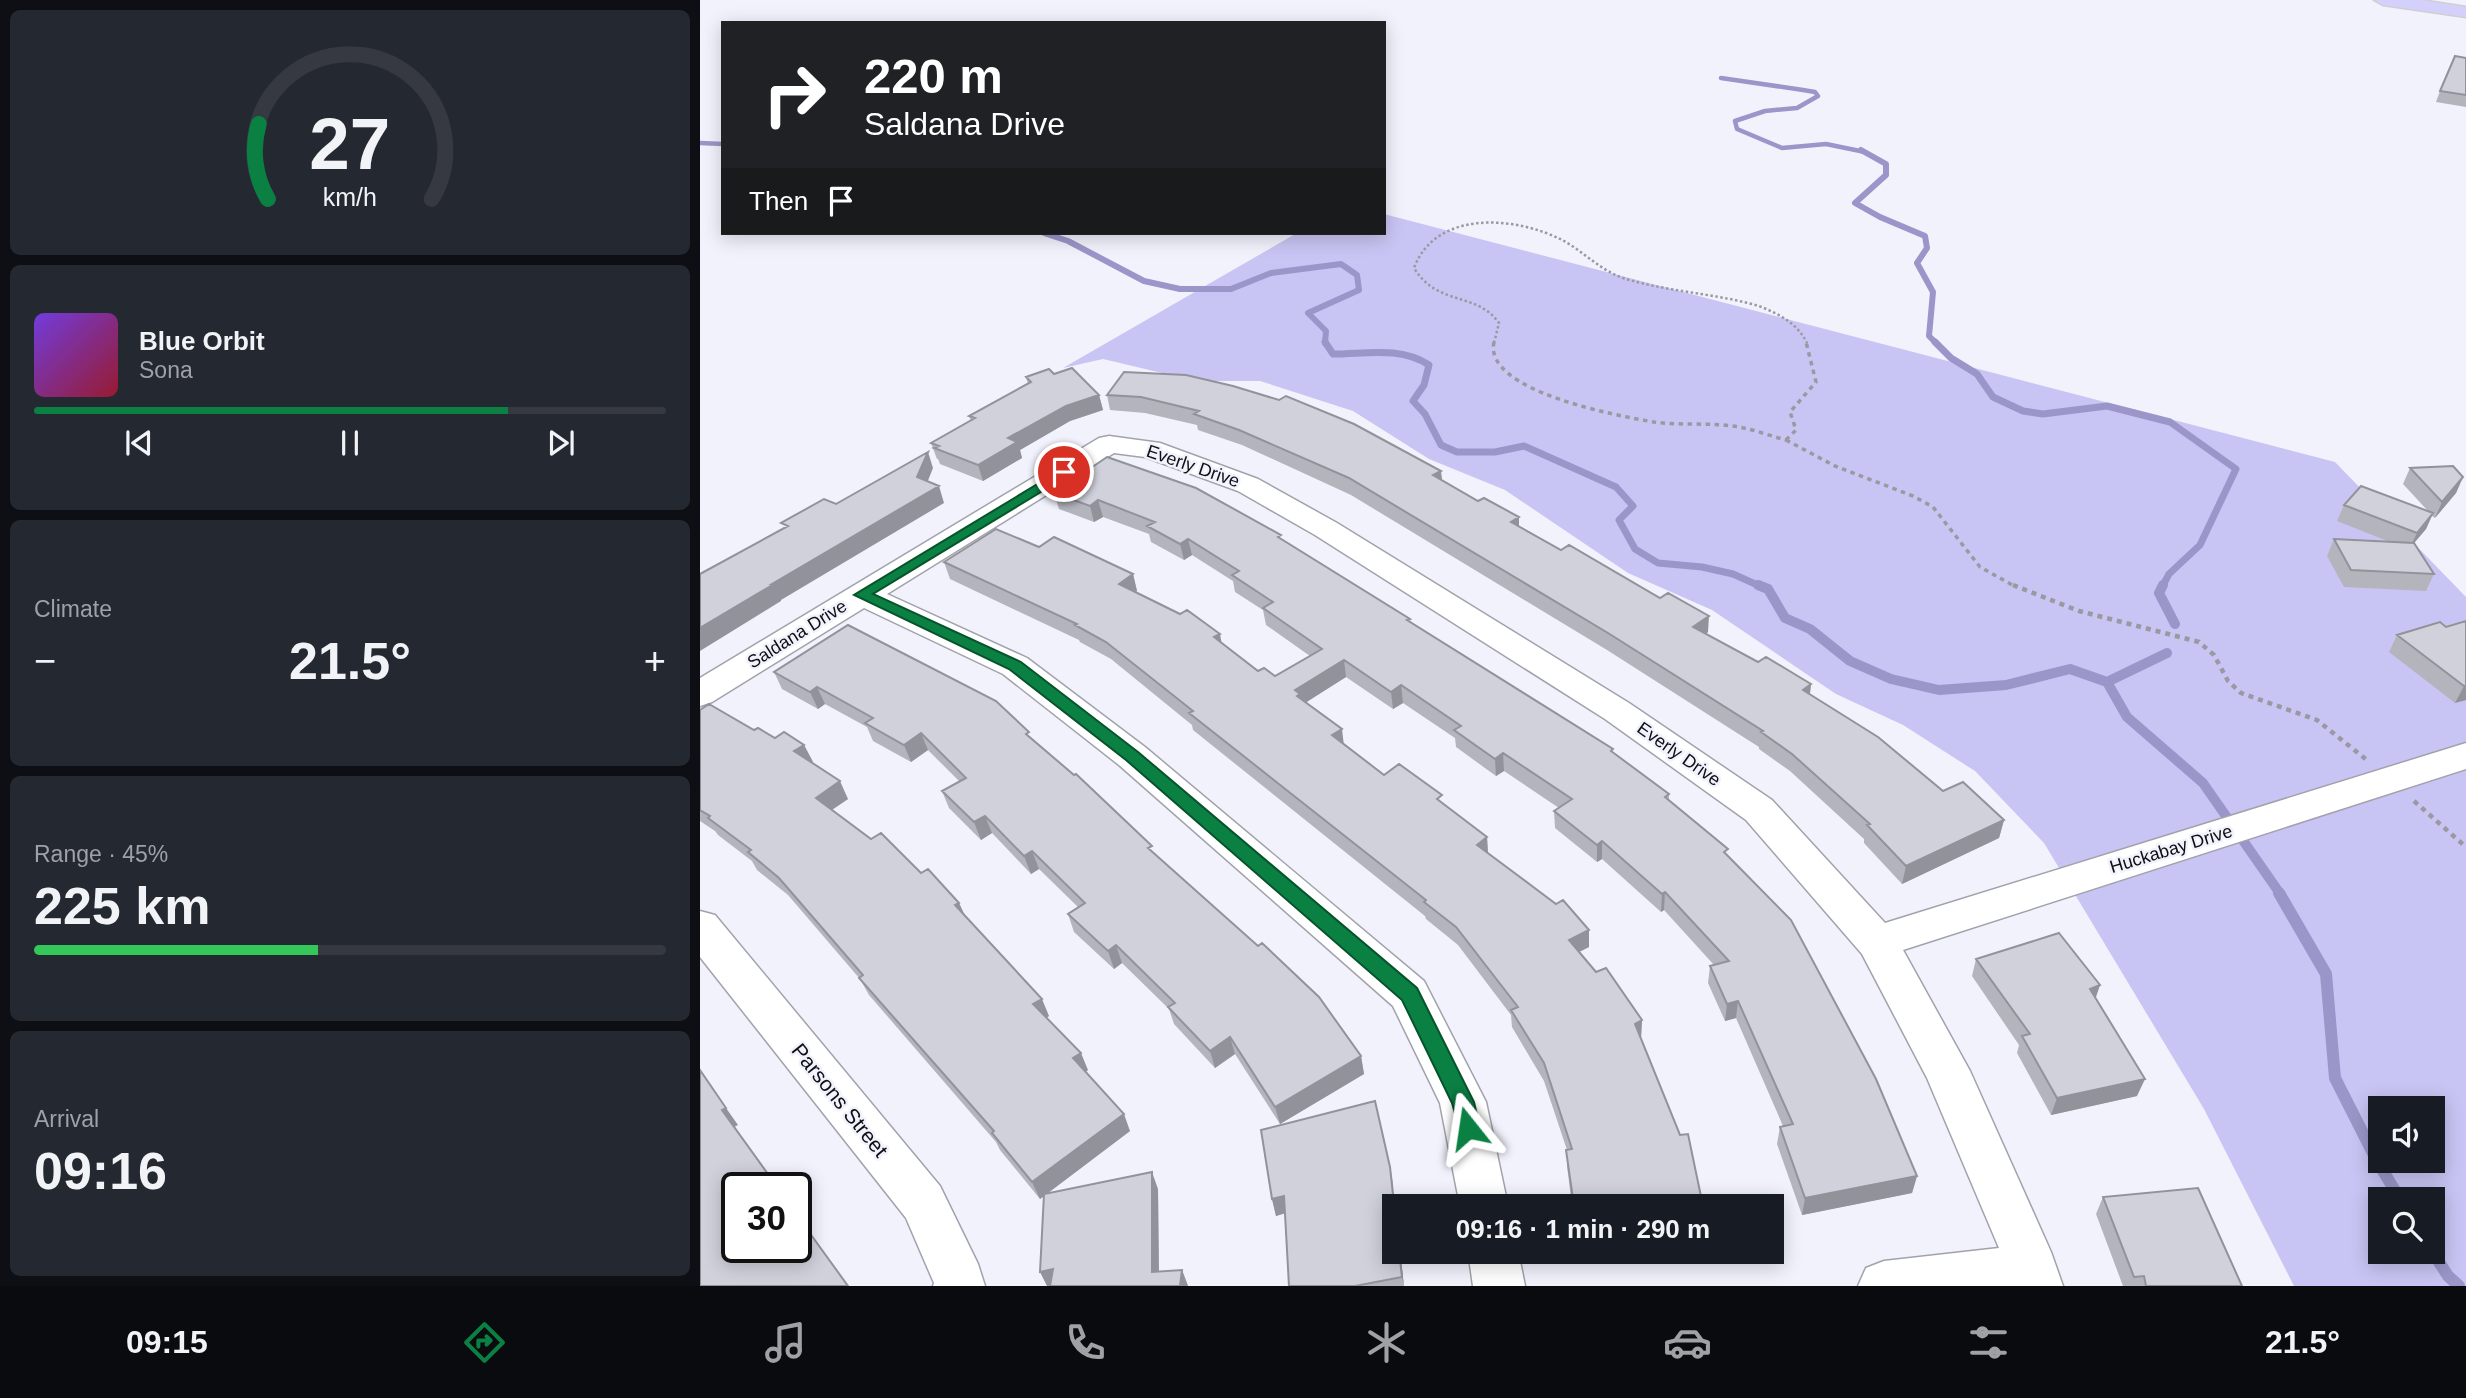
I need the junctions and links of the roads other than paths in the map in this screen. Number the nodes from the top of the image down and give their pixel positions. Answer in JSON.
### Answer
{"nodes":[{"id":1,"x":2383,"y":0,"type":"edge"},
{"id":2,"x":2466,"y":12,"type":"edge"},
{"id":3,"x":1109,"y":444,"type":"joint"},
{"id":4,"x":862,"y":595,"type":"junction"},
{"id":5,"x":700,"y":694,"type":"edge"},
{"id":6,"x":2466,"y":755,"type":"edge"},
{"id":7,"x":700,"y":927,"type":"edge"},
{"id":8,"x":1877,"y":942,"type":"junction"},
{"id":9,"x":1482,"y":1194,"type":"edge"},
{"id":10,"x":1495,"y":1264,"type":"edge"},
{"id":11,"x":2035,"y":1277,"type":"edge"},
{"id":12,"x":959,"y":1286,"type":"edge"},
{"id":13,"x":1499,"y":1286,"type":"edge"},
{"id":14,"x":1884,"y":1286,"type":"edge"}],
"edges":[{"from":1,"to":2,"type":"main road"},
{"from":3,"to":4,"type":"street","name":"Saldana Drive"},
{"from":3,"to":8,"type":"street","name":"Everly Drive"},
{"from":4,"to":5,"type":"street","name":"Saldana Drive"},
{"from":4,"to":9,"type":"street"},
{"from":6,"to":8,"type":"street","name":"Huckabay Drive"},
{"from":7,"to":12,"type":"street","name":"Parsons Street"},
{"from":8,"to":11,"type":"street","name":"Everly Drive"},
{"from":10,"to":13,"type":"street"},
{"from":11,"to":14,"type":"street"}]}
